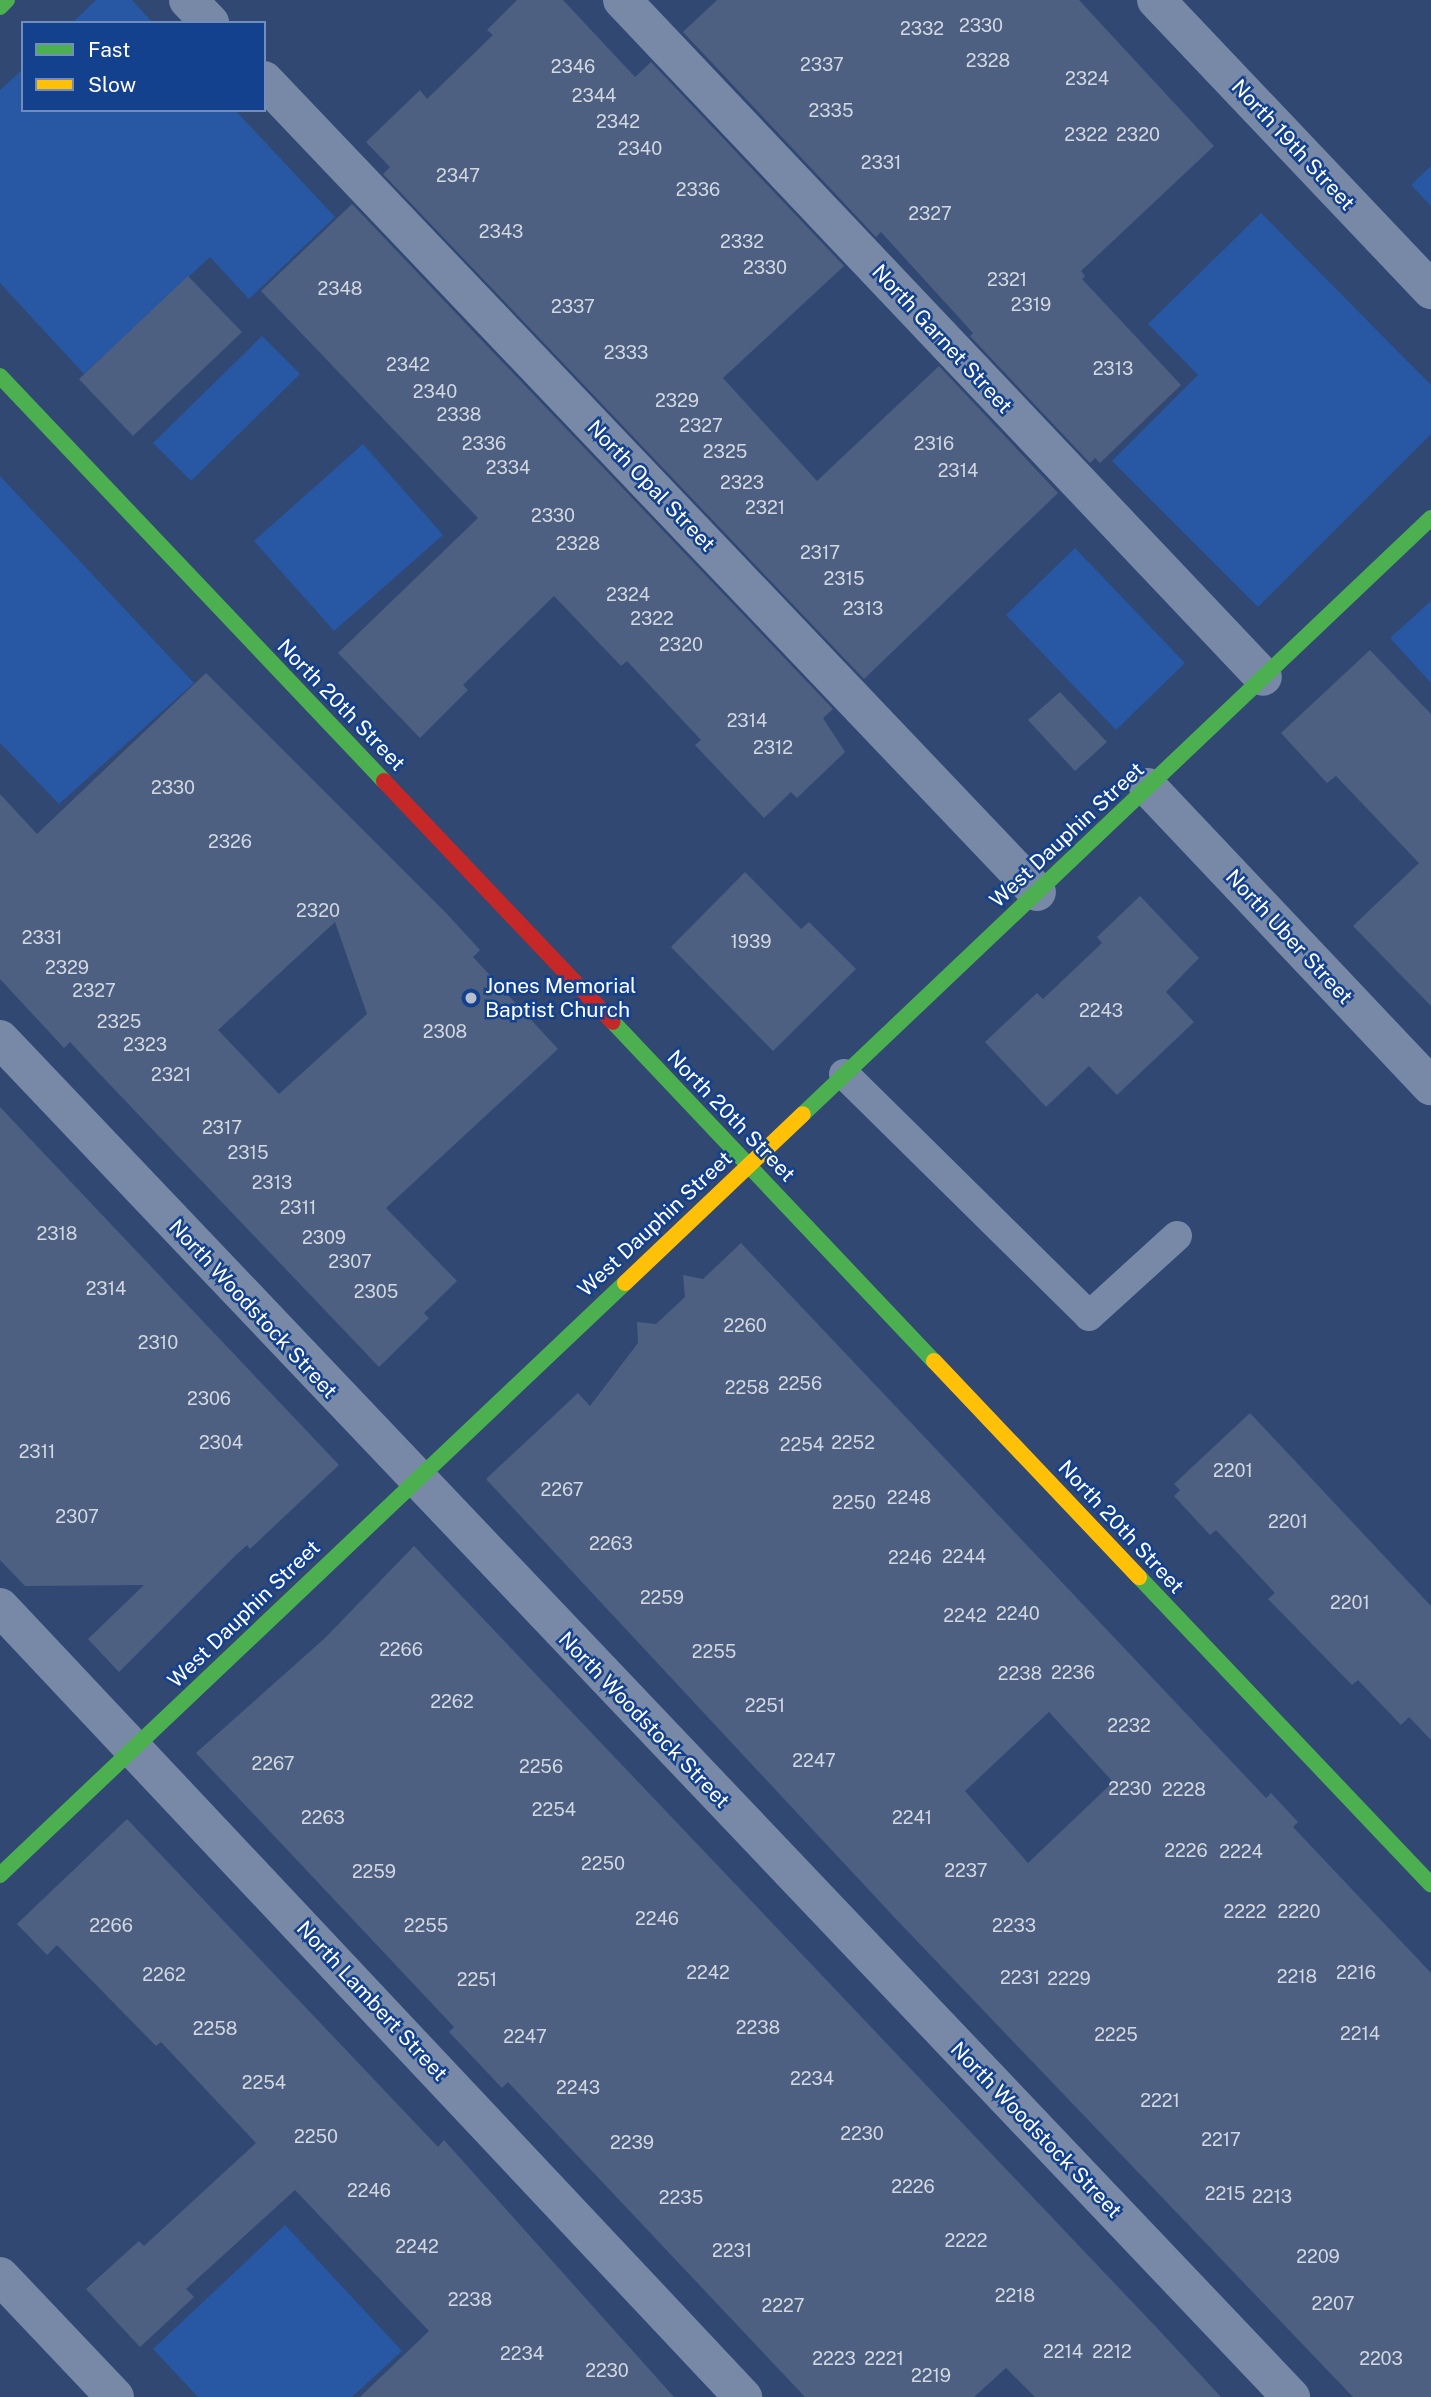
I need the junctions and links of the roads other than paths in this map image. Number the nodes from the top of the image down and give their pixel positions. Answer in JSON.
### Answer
{"nodes":[{"id":1,"x":7,"y":0,"type":"edge"},
{"id":2,"x":188,"y":0,"type":"edge"},
{"id":3,"x":622,"y":0,"type":"edge"},
{"id":4,"x":1156,"y":0,"type":"edge"},
{"id":5,"x":0,"y":7,"type":"edge"},
{"id":6,"x":208,"y":21,"type":"edge"},
{"id":7,"x":266,"y":82,"type":"edge"},
{"id":8,"x":1431,"y":290,"type":"edge"},
{"id":9,"x":0,"y":376,"type":"edge"},
{"id":10,"x":1431,"y":518,"type":"edge"},
{"id":11,"x":1263,"y":677,"type":"junction"},
{"id":12,"x":1148,"y":787,"type":"junction"},
{"id":13,"x":1037,"y":892,"type":"junction"},
{"id":14,"x":0,"y":1040,"type":"edge"},
{"id":15,"x":844,"y":1074,"type":"junction"},
{"id":16,"x":1431,"y":1086,"type":"edge"},
{"id":17,"x":749,"y":1164,"type":"junction"},
{"id":18,"x":1177,"y":1236,"type":"dead end"},
{"id":19,"x":415,"y":1481,"type":"junction"},
{"id":20,"x":0,"y":1607,"type":"edge"},
{"id":21,"x":135,"y":1747,"type":"junction"},
{"id":22,"x":0,"y":1875,"type":"edge"},
{"id":23,"x":1431,"y":1885,"type":"edge"},
{"id":24,"x":0,"y":2276,"type":"edge"},
{"id":25,"x":115,"y":2397,"type":"edge"},
{"id":26,"x":743,"y":2397,"type":"edge"},
{"id":27,"x":1291,"y":2397,"type":"edge"}],
"edges":[{"from":1,"to":5,"type":"street"},
{"from":2,"to":6,"type":"street"},
{"from":3,"to":11,"type":"street","name":"North Garnet Street"},
{"from":4,"to":8,"type":"street","name":"North 19th Street"},
{"from":7,"to":13,"type":"street","name":"North Opal Street"},
{"from":9,"to":17,"type":"street","name":"North 20th Street"},
{"from":10,"to":11,"type":"street","name":"West Dauphin Street"},
{"from":11,"to":12,"type":"street","name":"West Dauphin Street"},
{"from":12,"to":13,"type":"street","name":"West Dauphin Street"},
{"from":12,"to":16,"type":"street","name":"North Uber Street"},
{"from":13,"to":15,"type":"street","name":"West Dauphin Street"},
{"from":14,"to":19,"type":"street","name":"North Woodstock Street"},
{"from":15,"to":17,"type":"street","name":"West Dauphin Street"},
{"from":15,"to":18,"type":"lane"},
{"from":17,"to":19,"type":"street","name":"West Dauphin Street"},
{"from":17,"to":23,"type":"street","name":"North 20th Street"},
{"from":19,"to":21,"type":"street","name":"West Dauphin Street"},
{"from":19,"to":27,"type":"street","name":"North Woodstock Street"},
{"from":20,"to":21,"type":"street","name":"North Lambert Street"},
{"from":21,"to":22,"type":"street","name":"West Dauphin Street"},
{"from":21,"to":26,"type":"street","name":"North Lambert Street"},
{"from":24,"to":25,"type":"street"}]}
